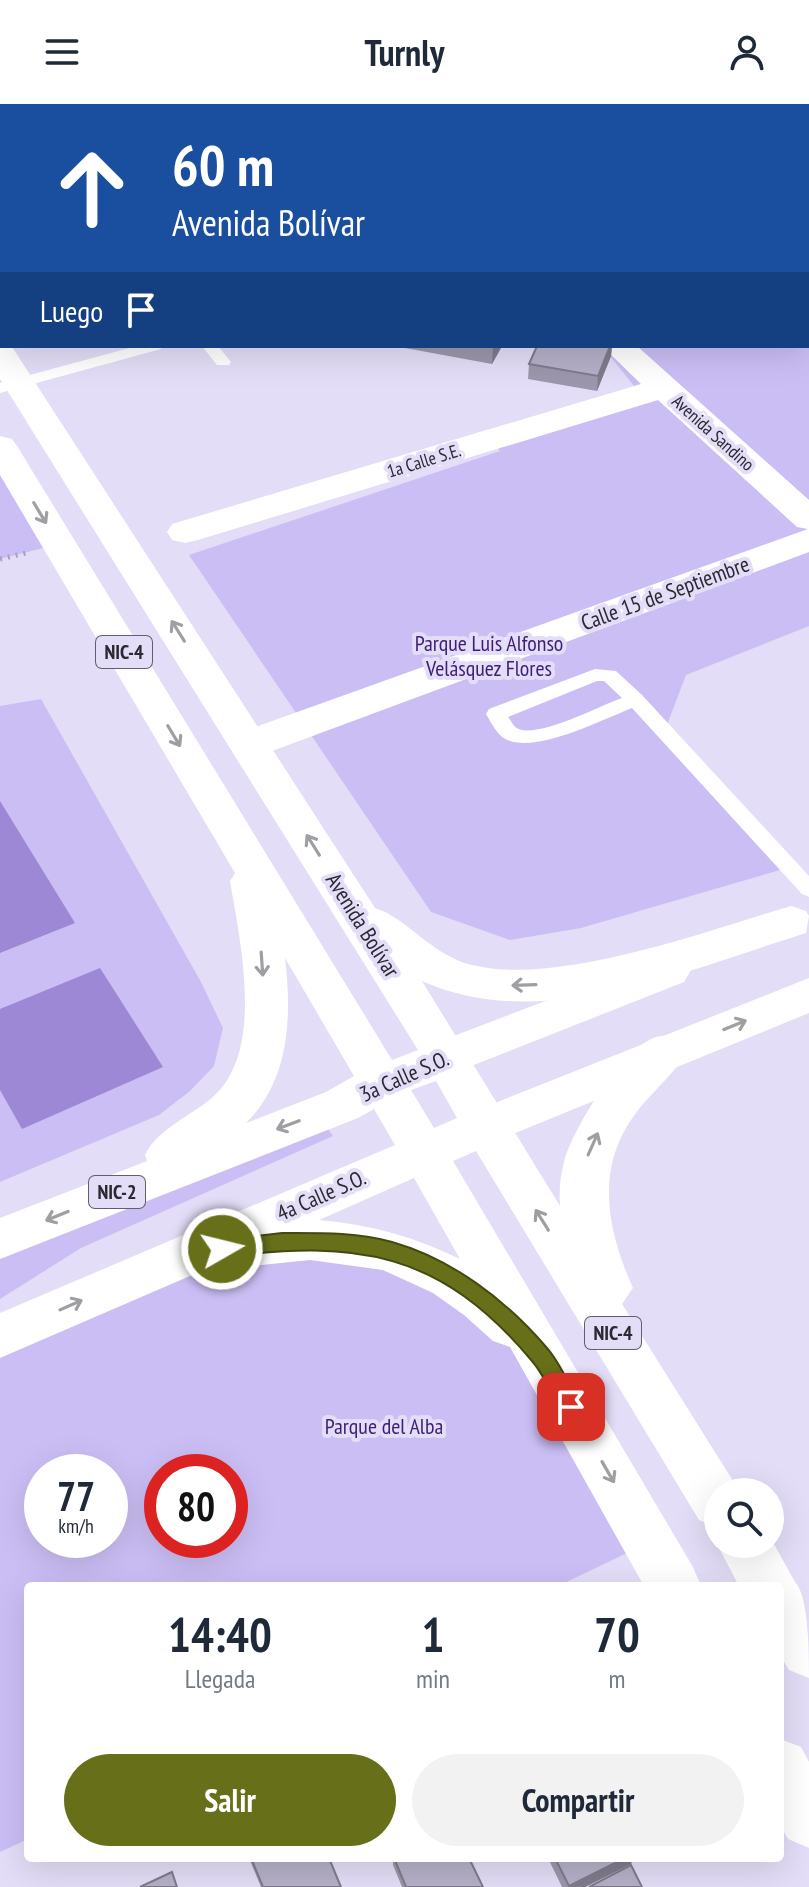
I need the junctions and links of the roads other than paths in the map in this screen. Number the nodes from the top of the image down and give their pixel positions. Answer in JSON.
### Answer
{"nodes":[{"id":1,"x":145,"y":348,"type":"edge"},
{"id":2,"x":212,"y":348,"type":"edge"},
{"id":3,"x":620,"y":348,"type":"edge"},
{"id":4,"x":223,"y":362,"type":"dead end"},
{"id":5,"x":6,"y":375,"type":"edge"},
{"id":6,"x":664,"y":388,"type":"junction"},
{"id":7,"x":0,"y":446,"type":"edge"},
{"id":8,"x":809,"y":519,"type":"edge"},
{"id":9,"x":185,"y":532,"type":"dead end"},
{"id":10,"x":809,"y":540,"type":"edge"},
{"id":11,"x":635,"y":700,"type":"junction"},
{"id":12,"x":250,"y":744,"type":"junction"},
{"id":13,"x":247,"y":859,"type":"junction"},
{"id":14,"x":340,"y":889,"type":"junction"},
{"id":15,"x":803,"y":909,"type":"edge"},
{"id":16,"x":809,"y":995,"type":"edge"},
{"id":17,"x":663,"y":1053,"type":"junction"},
{"id":18,"x":446,"y":1058,"type":"junction"},
{"id":19,"x":381,"y":1083,"type":"junction"},
{"id":20,"x":486,"y":1126,"type":"junction"},
{"id":21,"x":423,"y":1151,"type":"junction"},
{"id":22,"x":117,"y":1192,"type":"junction"},
{"id":23,"x":0,"y":1239,"type":"edge"},
{"id":24,"x":177,"y":1258,"type":"junction"},
{"id":25,"x":0,"y":1336,"type":"edge"},
{"id":26,"x":541,"y":1356,"type":"junction"},
{"id":27,"x":706,"y":1478,"type":"edge"},
{"id":28,"x":704,"y":1480,"type":"edge"},
{"id":29,"x":752,"y":1558,"type":"edge"},
{"id":30,"x":672,"y":1582,"type":"edge"},
{"id":31,"x":767,"y":1582,"type":"edge"},
{"id":32,"x":784,"y":1610,"type":"edge"},
{"id":33,"x":809,"y":1651,"type":"edge"},
{"id":34,"x":784,"y":1775,"type":"edge"},
{"id":35,"x":809,"y":1818,"type":"edge"}],
"edges":[{"from":1,"to":5,"type":"lane"},
{"from":2,"to":4,"type":"lane"},
{"from":3,"to":6,"type":"main road","name":"Avenida Sandino"},
{"from":12,"to":5,"type":"main road","name":"Avenida Bolívar","number":"NIC-4","one_way":true},
{"from":6,"to":8,"type":"main road","name":"Avenida Sandino"},
{"from":6,"to":9,"type":"main road","name":"1a Calle S.E."},
{"from":7,"to":13,"type":"main road","number":"NIC-4","one_way":true},
{"from":10,"to":12,"type":"main road","name":"Calle 15 de Septiembre"},
{"from":11,"to":11,"type":"lane"},
{"from":11,"to":15,"type":"lane"},
{"from":14,"to":12,"type":"main road","name":"Avenida Bolívar","number":"NIC-4","one_way":true},
{"from":13,"to":19,"type":"main road","number":"NIC-4"},
{"from":13,"to":22,"type":"main road","one_way":true},
{"from":15,"to":14,"type":"main road","one_way":true},
{"from":14,"to":18,"type":"main road","name":"Avenida Bolívar","number":"NIC-4"},
{"from":15,"to":18,"type":"main road","name":"3a Calle S.O."},
{"from":17,"to":16,"type":"main road","one_way":true},
{"from":17,"to":20,"type":"main road"},
{"from":27,"to":17,"type":"main road","one_way":true},
{"from":18,"to":19,"type":"main road","name":"3a Calle S.O.","number":"NIC-2"},
{"from":18,"to":20,"type":"main road","name":"Avenida Bolívar","number":"NIC-4"},
{"from":19,"to":21,"type":"main road","number":"NIC-4"},
{"from":19,"to":22,"type":"main road","name":"3a Calle S.O.","number":"NIC-2","one_way":true},
{"from":20,"to":21,"type":"main road"},
{"from":28,"to":20,"type":"main road","name":"Avenida Bolívar","number":"NIC-4","one_way":true},
{"from":21,"to":24,"type":"main road","name":"4a Calle S.O."},
{"from":21,"to":26,"type":"main road","number":"NIC-4"},
{"from":22,"to":23,"type":"main road","name":"3a Calle S.O.","number":"NIC-2","one_way":true},
{"from":25,"to":24,"type":"main road","name":"4a Calle S.O.","one_way":true},
{"from":24,"to":26,"type":"main road"},
{"from":26,"to":30,"type":"main road","number":"NIC-4","one_way":true},
{"from":29,"to":31,"type":"main road","name":"Avenida Bolívar","number":"NIC-4"},
{"from":32,"to":33,"type":"main road"},
{"from":34,"to":35,"type":"main road"}]}
